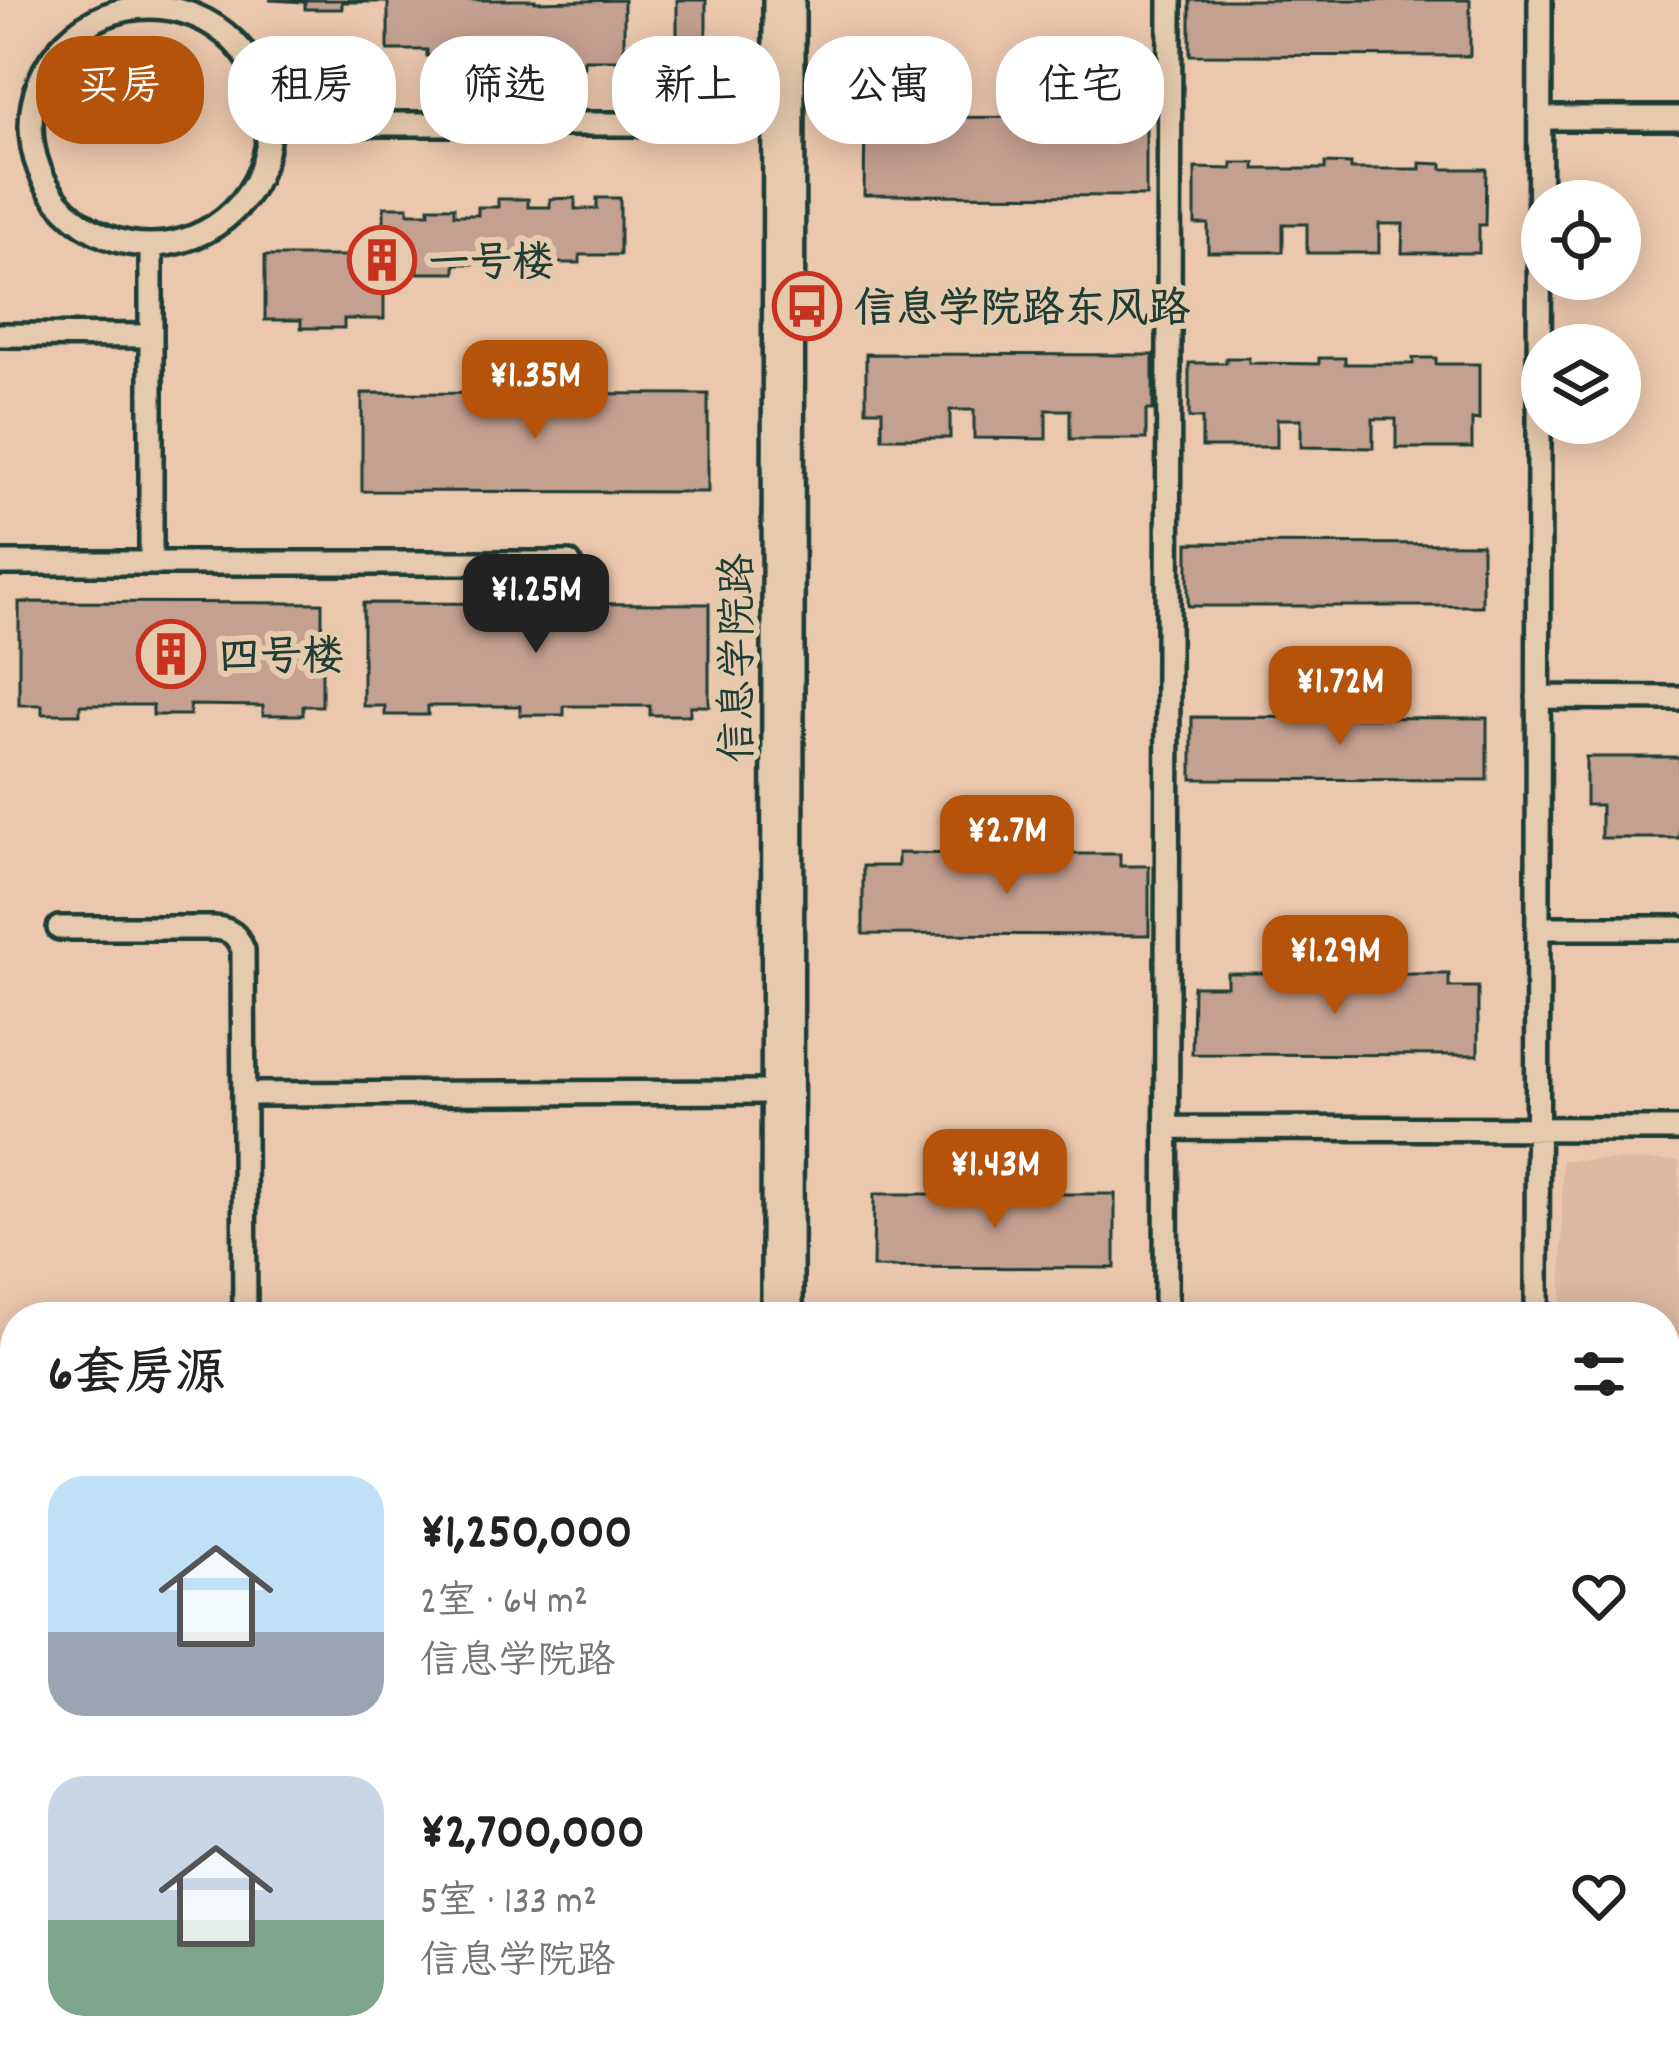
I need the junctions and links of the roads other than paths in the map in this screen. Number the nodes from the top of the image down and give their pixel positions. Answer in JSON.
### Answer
{"nodes":[{"id":1,"x":784,"y":0,"type":"edge"},
{"id":2,"x":1170,"y":0,"type":"edge"},
{"id":3,"x":1540,"y":0,"type":"edge"},
{"id":4,"x":149,"y":4,"type":"edge"},
{"id":5,"x":228,"y":37,"type":"edge"},
{"id":6,"x":1540,"y":118,"type":"junction"},
{"id":7,"x":1679,"y":118,"type":"edge"},
{"id":8,"x":396,"y":124,"type":"edge"},
{"id":9,"x":784,"y":124,"type":"junction"},
{"id":10,"x":269,"y":144,"type":"edge"},
{"id":11,"x":151,"y":245,"type":"junction"},
{"id":12,"x":0,"y":335,"type":"edge"},
{"id":13,"x":151,"y":336,"type":"junction"},
{"id":14,"x":0,"y":563,"type":"edge"},
{"id":15,"x":151,"y":563,"type":"junction"},
{"id":16,"x":569,"y":563,"type":"dead end"},
{"id":17,"x":1538,"y":697,"type":"junction"},
{"id":18,"x":1679,"y":698,"type":"edge"},
{"id":19,"x":59,"y":928,"type":"dead end"},
{"id":20,"x":1538,"y":928,"type":"junction"},
{"id":21,"x":1679,"y":928,"type":"edge"},
{"id":22,"x":782,"y":1092,"type":"junction"},
{"id":23,"x":244,"y":1094,"type":"junction"},
{"id":24,"x":1167,"y":1127,"type":"junction"},
{"id":25,"x":1537,"y":1128,"type":"junction"},
{"id":26,"x":1679,"y":1129,"type":"edge"},
{"id":27,"x":245,"y":1302,"type":"edge"},
{"id":28,"x":782,"y":1302,"type":"edge"},
{"id":29,"x":1166,"y":1302,"type":"edge"},
{"id":30,"x":1537,"y":1302,"type":"edge"}],
"edges":[{"from":1,"to":9,"type":"street","name":"信息学院路"},
{"from":2,"to":24,"type":"lane"},
{"from":3,"to":6,"type":"lane"},
{"from":4,"to":5,"type":"lane"},
{"from":4,"to":11,"type":"lane"},
{"from":6,"to":7,"type":"lane"},
{"from":6,"to":17,"type":"lane"},
{"from":8,"to":9,"type":"lane"},
{"from":9,"to":22,"type":"street","name":"信息学院路"},
{"from":10,"to":11,"type":"lane"},
{"from":11,"to":13,"type":"lane"},
{"from":12,"to":13,"type":"lane"},
{"from":13,"to":15,"type":"lane"},
{"from":14,"to":15,"type":"lane"},
{"from":15,"to":16,"type":"lane"},
{"from":17,"to":18,"type":"lane"},
{"from":17,"to":20,"type":"lane"},
{"from":19,"to":23,"type":"lane"},
{"from":20,"to":21,"type":"lane"},
{"from":20,"to":25,"type":"lane"},
{"from":22,"to":23,"type":"lane"},
{"from":22,"to":28,"type":"street","name":"信息学院路"},
{"from":23,"to":27,"type":"lane"},
{"from":24,"to":25,"type":"lane"},
{"from":24,"to":29,"type":"lane"},
{"from":25,"to":26,"type":"lane"},
{"from":25,"to":30,"type":"lane"}]}
